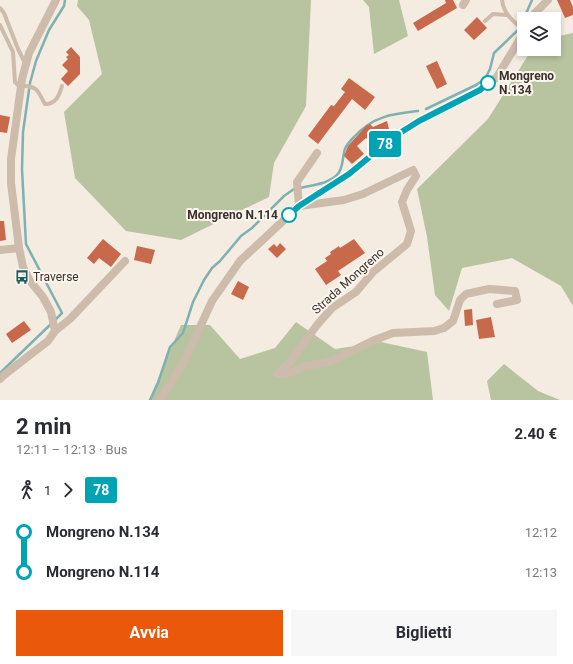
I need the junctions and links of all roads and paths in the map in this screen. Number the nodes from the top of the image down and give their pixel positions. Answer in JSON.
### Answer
{"nodes":[{"id":1,"x":56,"y":0,"type":"edge"},
{"id":2,"x":502,"y":0,"type":"edge"},
{"id":3,"x":548,"y":0,"type":"edge"},
{"id":4,"x":0,"y":8,"type":"edge"},
{"id":5,"x":537,"y":12,"type":"edge"},
{"id":6,"x":507,"y":15,"type":"junction"},
{"id":7,"x":485,"y":21,"type":"dead end"},
{"id":8,"x":517,"y":24,"type":"edge"},
{"id":9,"x":0,"y":25,"type":"edge"},
{"id":10,"x":517,"y":43,"type":"edge"},
{"id":11,"x":26,"y":65,"type":"junction"},
{"id":12,"x":22,"y":86,"type":"junction"},
{"id":13,"x":62,"y":86,"type":"dead end"},
{"id":14,"x":317,"y":153,"type":"dead end"},
{"id":15,"x":299,"y":206,"type":"junction"},
{"id":16,"x":19,"y":248,"type":"junction"},
{"id":17,"x":0,"y":250,"type":"edge"},
{"id":18,"x":125,"y":260,"type":"dead end"},
{"id":19,"x":497,"y":304,"type":"dead end"},
{"id":20,"x":55,"y":329,"type":"junction"},
{"id":21,"x":0,"y":379,"type":"edge"},
{"id":22,"x":160,"y":400,"type":"edge"}],
"edges":[{"from":1,"to":11,"type":"street"},
{"from":2,"to":6,"type":"lane"},
{"from":3,"to":5,"type":"street"},
{"from":4,"to":11,"type":"lane"},
{"from":6,"to":7,"type":"lane"},
{"from":6,"to":8,"type":"lane"},
{"from":9,"to":12,"type":"lane"},
{"from":10,"to":15,"type":"street"},
{"from":11,"to":12,"type":"street"},
{"from":12,"to":13,"type":"lane"},
{"from":12,"to":16,"type":"street"},
{"from":14,"to":15,"type":"street"},
{"from":15,"to":19,"type":"street","name":"Strada Mongreno"},
{"from":15,"to":22,"type":"street"},
{"from":16,"to":17,"type":"street"},
{"from":16,"to":20,"type":"street"},
{"from":18,"to":20,"type":"street"},
{"from":20,"to":21,"type":"street"}]}
